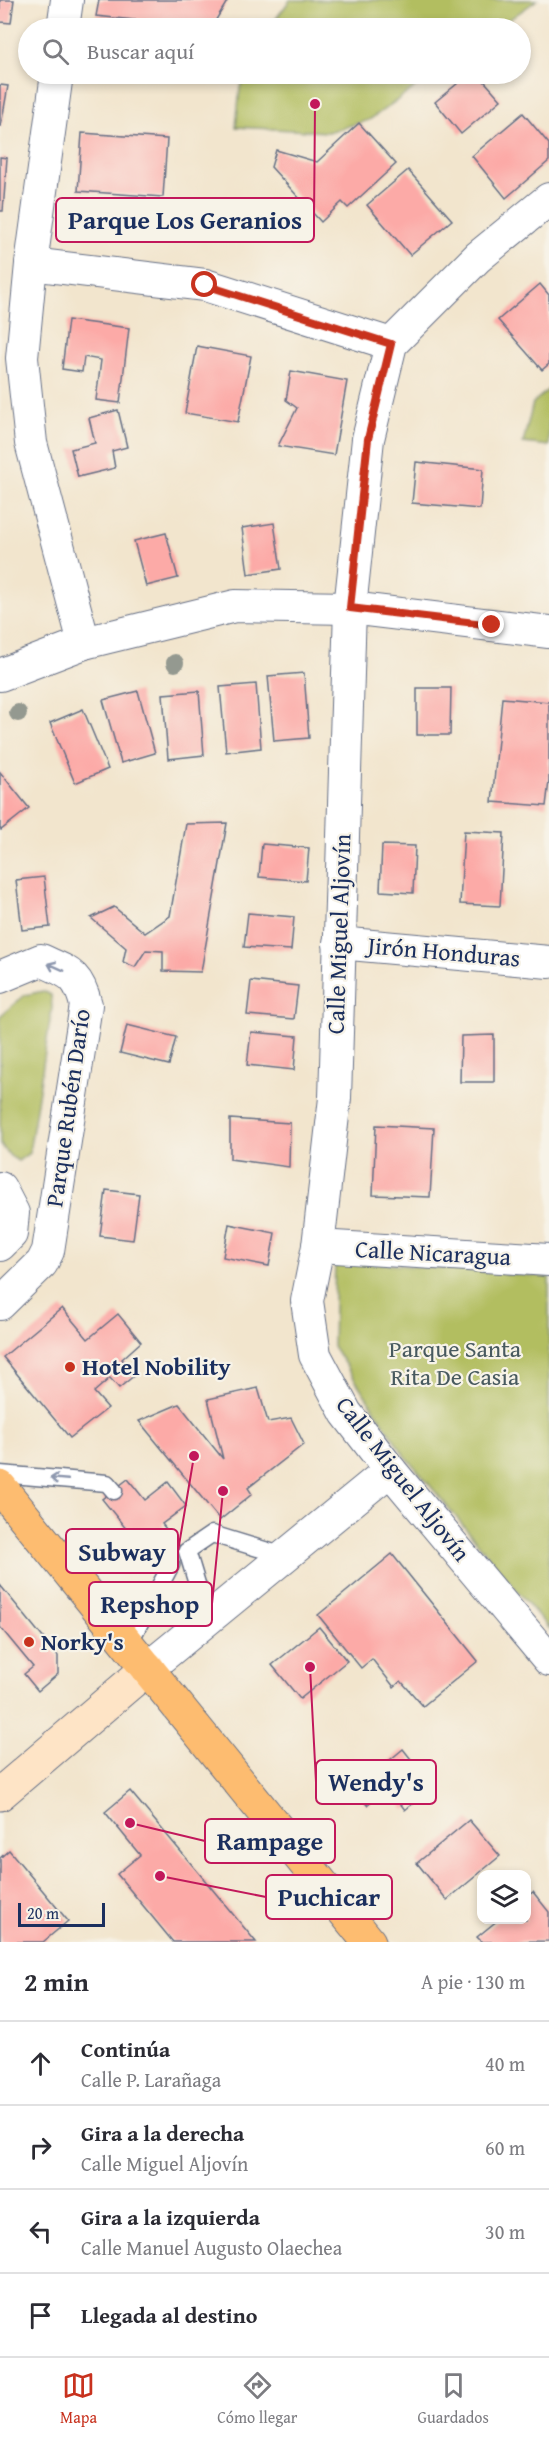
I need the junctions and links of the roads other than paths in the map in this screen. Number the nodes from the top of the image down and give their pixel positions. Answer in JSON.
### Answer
{"nodes":[{"id":1,"x":67,"y":0,"type":"edge"},
{"id":2,"x":64,"y":18,"type":"edge"},
{"id":3,"x":56,"y":84,"type":"edge"},
{"id":4,"x":549,"y":199,"type":"edge"},
{"id":5,"x":31,"y":264,"type":"junction"},
{"id":6,"x":391,"y":344,"type":"junction"},
{"id":7,"x":350,"y":608,"type":"junction"},
{"id":8,"x":549,"y":632,"type":"edge"},
{"id":9,"x":84,"y":642,"type":"junction"},
{"id":10,"x":0,"y":675,"type":"edge"},
{"id":11,"x":339,"y":943,"type":"junction"},
{"id":12,"x":549,"y":962,"type":"edge"},
{"id":13,"x":0,"y":977,"type":"edge"},
{"id":14,"x":0,"y":1188,"type":"edge"},
{"id":15,"x":6,"y":1240,"type":"edge"},
{"id":16,"x":318,"y":1246,"type":"junction"},
{"id":17,"x":549,"y":1260,"type":"edge"},
{"id":18,"x":42,"y":1263,"type":"junction"},
{"id":19,"x":0,"y":1304,"type":"edge"},
{"id":20,"x":390,"y":1470,"type":"junction"},
{"id":21,"x":0,"y":1474,"type":"edge"},
{"id":22,"x":0,"y":1487,"type":"edge"},
{"id":23,"x":114,"y":1491,"type":"dead end"},
{"id":24,"x":187,"y":1551,"type":"junction"},
{"id":25,"x":285,"y":1556,"type":"junction"},
{"id":26,"x":208,"y":1620,"type":"junction"},
{"id":27,"x":138,"y":1657,"type":"junction"},
{"id":28,"x":549,"y":1660,"type":"edge"},
{"id":29,"x":0,"y":1794,"type":"edge"},
{"id":30,"x":369,"y":1942,"type":"edge"}],
"edges":[{"from":1,"to":2,"type":"street"},
{"from":3,"to":5,"type":"street"},
{"from":4,"to":6,"type":"street"},
{"from":5,"to":6,"type":"street"},
{"from":5,"to":9,"type":"street"},
{"from":6,"to":7,"type":"street","name":"Calle Miguel Aljovín"},
{"from":7,"to":8,"type":"street"},
{"from":7,"to":9,"type":"street"},
{"from":7,"to":11,"type":"street","name":"Calle Miguel Aljovín"},
{"from":9,"to":10,"type":"street"},
{"from":11,"to":12,"type":"street","name":"Jirón Honduras"},
{"from":11,"to":16,"type":"street","name":"Calle Miguel Aljovín"},
{"from":18,"to":13,"type":"street","name":"Parque Rubén Darío","one_way":true},
{"from":14,"to":15,"type":"street","name":"Parque Rubén Darío"},
{"from":15,"to":18,"type":"street"},
{"from":16,"to":17,"type":"street","name":"Calle Nicaragua"},
{"from":16,"to":20,"type":"street","name":"Calle Miguel Aljovín"},
{"from":18,"to":19,"type":"street","name":"Parque Rubén Darío"},
{"from":20,"to":25,"type":"street"},
{"from":20,"to":28,"type":"street","name":"Calle Miguel Aljovín"},
{"from":23,"to":21,"type":"lane","one_way":true},
{"from":22,"to":27,"type":"main road"},
{"from":24,"to":25,"type":"lane"},
{"from":24,"to":26,"type":"lane"},
{"from":24,"to":27,"type":"lane"},
{"from":25,"to":26,"type":"street"},
{"from":26,"to":27,"type":"street"},
{"from":27,"to":29,"type":"main road"},
{"from":27,"to":30,"type":"main road"}]}
